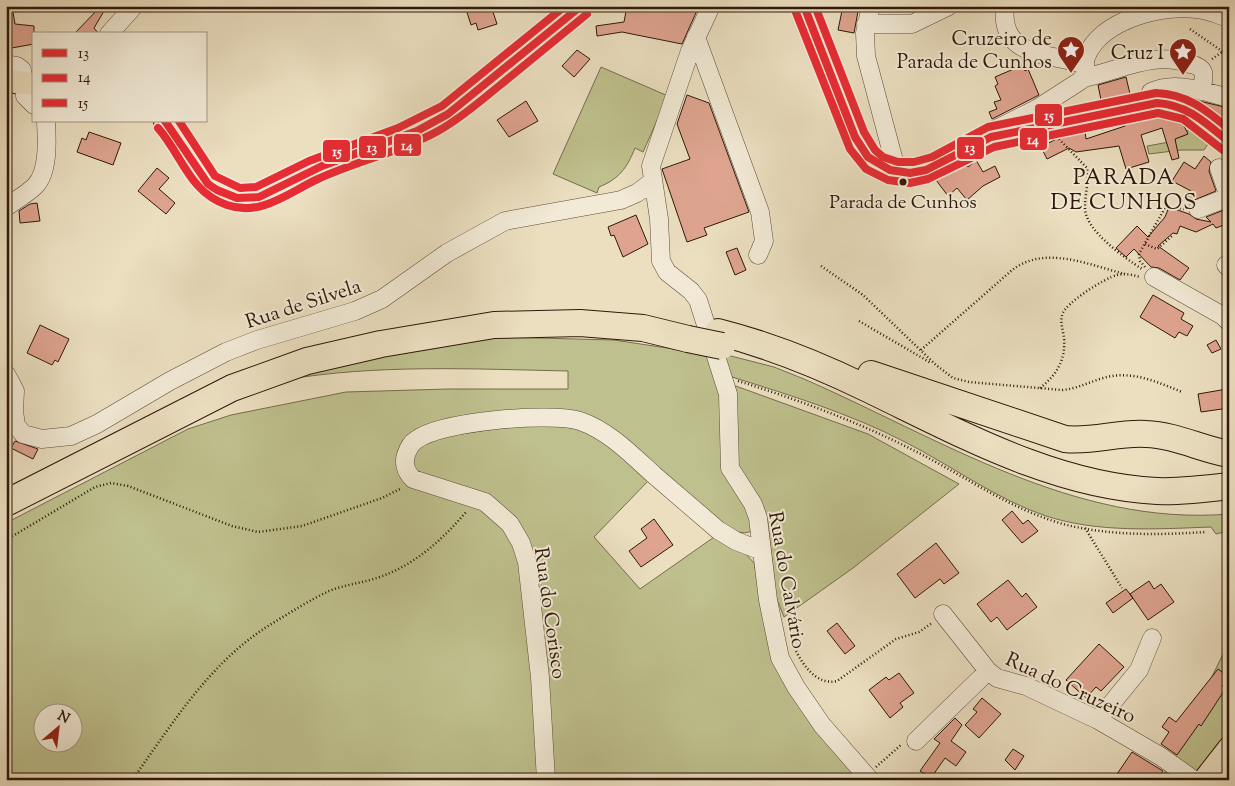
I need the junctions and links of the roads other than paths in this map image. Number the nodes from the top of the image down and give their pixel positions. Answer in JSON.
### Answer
{"nodes":[{"id":1,"x":134,"y":6,"type":"edge"},
{"id":2,"x":581,"y":6,"type":"edge"},
{"id":3,"x":711,"y":6,"type":"edge"},
{"id":4,"x":804,"y":6,"type":"edge"},
{"id":5,"x":871,"y":6,"type":"edge"},
{"id":6,"x":949,"y":6,"type":"edge"},
{"id":7,"x":1005,"y":6,"type":"edge"},
{"id":8,"x":1204,"y":8,"type":"edge"},
{"id":9,"x":1150,"y":9,"type":"edge"},
{"id":10,"x":927,"y":12,"type":"edge"},
{"id":11,"x":1229,"y":18,"type":"edge"},
{"id":12,"x":866,"y":24,"type":"junction"},
{"id":13,"x":111,"y":32,"type":"edge"},
{"id":14,"x":696,"y":37,"type":"junction"},
{"id":15,"x":6,"y":64,"type":"edge"},
{"id":16,"x":1084,"y":72,"type":"junction"},
{"id":17,"x":21,"y":82,"type":"edge"},
{"id":18,"x":1201,"y":91,"type":"junction"},
{"id":19,"x":1229,"y":98,"type":"edge"},
{"id":20,"x":32,"y":103,"type":"edge"},
{"id":21,"x":1150,"y":105,"type":"junction"},
{"id":22,"x":46,"y":122,"type":"edge"},
{"id":23,"x":166,"y":122,"type":"edge"},
{"id":24,"x":980,"y":140,"type":"junction"},
{"id":25,"x":1229,"y":142,"type":"edge"},
{"id":26,"x":1219,"y":168,"type":"dead end"},
{"id":27,"x":897,"y":172,"type":"junction"},
{"id":28,"x":653,"y":181,"type":"junction"},
{"id":29,"x":1229,"y":197,"type":"edge"},
{"id":30,"x":6,"y":207,"type":"edge"},
{"id":31,"x":1194,"y":209,"type":"road end"},
{"id":32,"x":758,"y":255,"type":"dead end"},
{"id":33,"x":1154,"y":277,"type":"road end"},
{"id":34,"x":1229,"y":322,"type":"edge"},
{"id":35,"x":688,"y":332,"type":"junction"},
{"id":36,"x":720,"y":339,"type":"junction"},
{"id":37,"x":780,"y":351,"type":"junction"},
{"id":38,"x":6,"y":374,"type":"edge"},
{"id":39,"x":1229,"y":454,"type":"edge"},
{"id":40,"x":1229,"y":486,"type":"edge"},
{"id":41,"x":6,"y":492,"type":"edge"},
{"id":42,"x":1229,"y":494,"type":"edge"},
{"id":43,"x":6,"y":503,"type":"edge"},
{"id":44,"x":762,"y":551,"type":"junction"},
{"id":45,"x":943,"y":614,"type":"road end"},
{"id":46,"x":1152,"y":638,"type":"dead end"},
{"id":47,"x":988,"y":671,"type":"junction"},
{"id":48,"x":1098,"y":720,"type":"junction"},
{"id":49,"x":911,"y":741,"type":"road end"},
{"id":50,"x":1229,"y":748,"type":"edge"},
{"id":51,"x":872,"y":774,"type":"edge"},
{"id":52,"x":546,"y":780,"type":"edge"},
{"id":53,"x":1194,"y":780,"type":"edge"},
{"id":54,"x":1204,"y":780,"type":"edge"}],
"edges":[{"from":1,"to":13,"type":"street"},
{"from":2,"to":23,"type":"main road"},
{"from":3,"to":14,"type":"street","name":"Rua do Calvário"},
{"from":4,"to":27,"type":"main road"},
{"from":5,"to":12,"type":"street"},
{"from":6,"to":10,"type":"street"},
{"from":7,"to":16,"type":"street"},
{"from":8,"to":9,"type":"street"},
{"from":8,"to":11,"type":"street"},
{"from":9,"to":16,"type":"street"},
{"from":10,"to":12,"type":"street"},
{"from":12,"to":27,"type":"street"},
{"from":14,"to":28,"type":"street","name":"Rua do Calvário"},
{"from":14,"to":32,"type":"street"},
{"from":15,"to":17,"type":"street"},
{"from":16,"to":18,"type":"street"},
{"from":16,"to":24,"type":"street"},
{"from":17,"to":20,"type":"street"},
{"from":18,"to":19,"type":"street"},
{"from":18,"to":21,"type":"street"},
{"from":21,"to":24,"type":"main road"},
{"from":21,"to":25,"type":"main road"},
{"from":22,"to":30,"type":"street"},
{"from":24,"to":27,"type":"main road"},
{"from":26,"to":29,"type":"street"},
{"from":28,"to":38,"type":"street","name":"Rua de Silvela"},
{"from":28,"to":44,"type":"street","name":"Rua do Calvário"},
{"from":29,"to":31,"type":"street"},
{"from":33,"to":34,"type":"street"},
{"from":35,"to":36,"type":"highway"},
{"from":35,"to":41,"type":"highway"},
{"from":35,"to":43,"type":"highway"},
{"from":36,"to":37,"type":"highway"},
{"from":36,"to":42,"type":"highway"},
{"from":37,"to":39,"type":"highway"},
{"from":37,"to":40,"type":"highway"},
{"from":44,"to":51,"type":"street","name":"Rua do Calvário"},
{"from":44,"to":52,"type":"street","name":"Rua do Corisco"},
{"from":45,"to":47,"type":"street"},
{"from":46,"to":48,"type":"street"},
{"from":47,"to":48,"type":"street","name":"Rua do Cruzeiro"},
{"from":47,"to":49,"type":"street","name":"Rua do Cruzeiro"},
{"from":48,"to":53,"type":"street","name":"Rua do Cruzeiro"},
{"from":50,"to":54,"type":"main road"}]}
